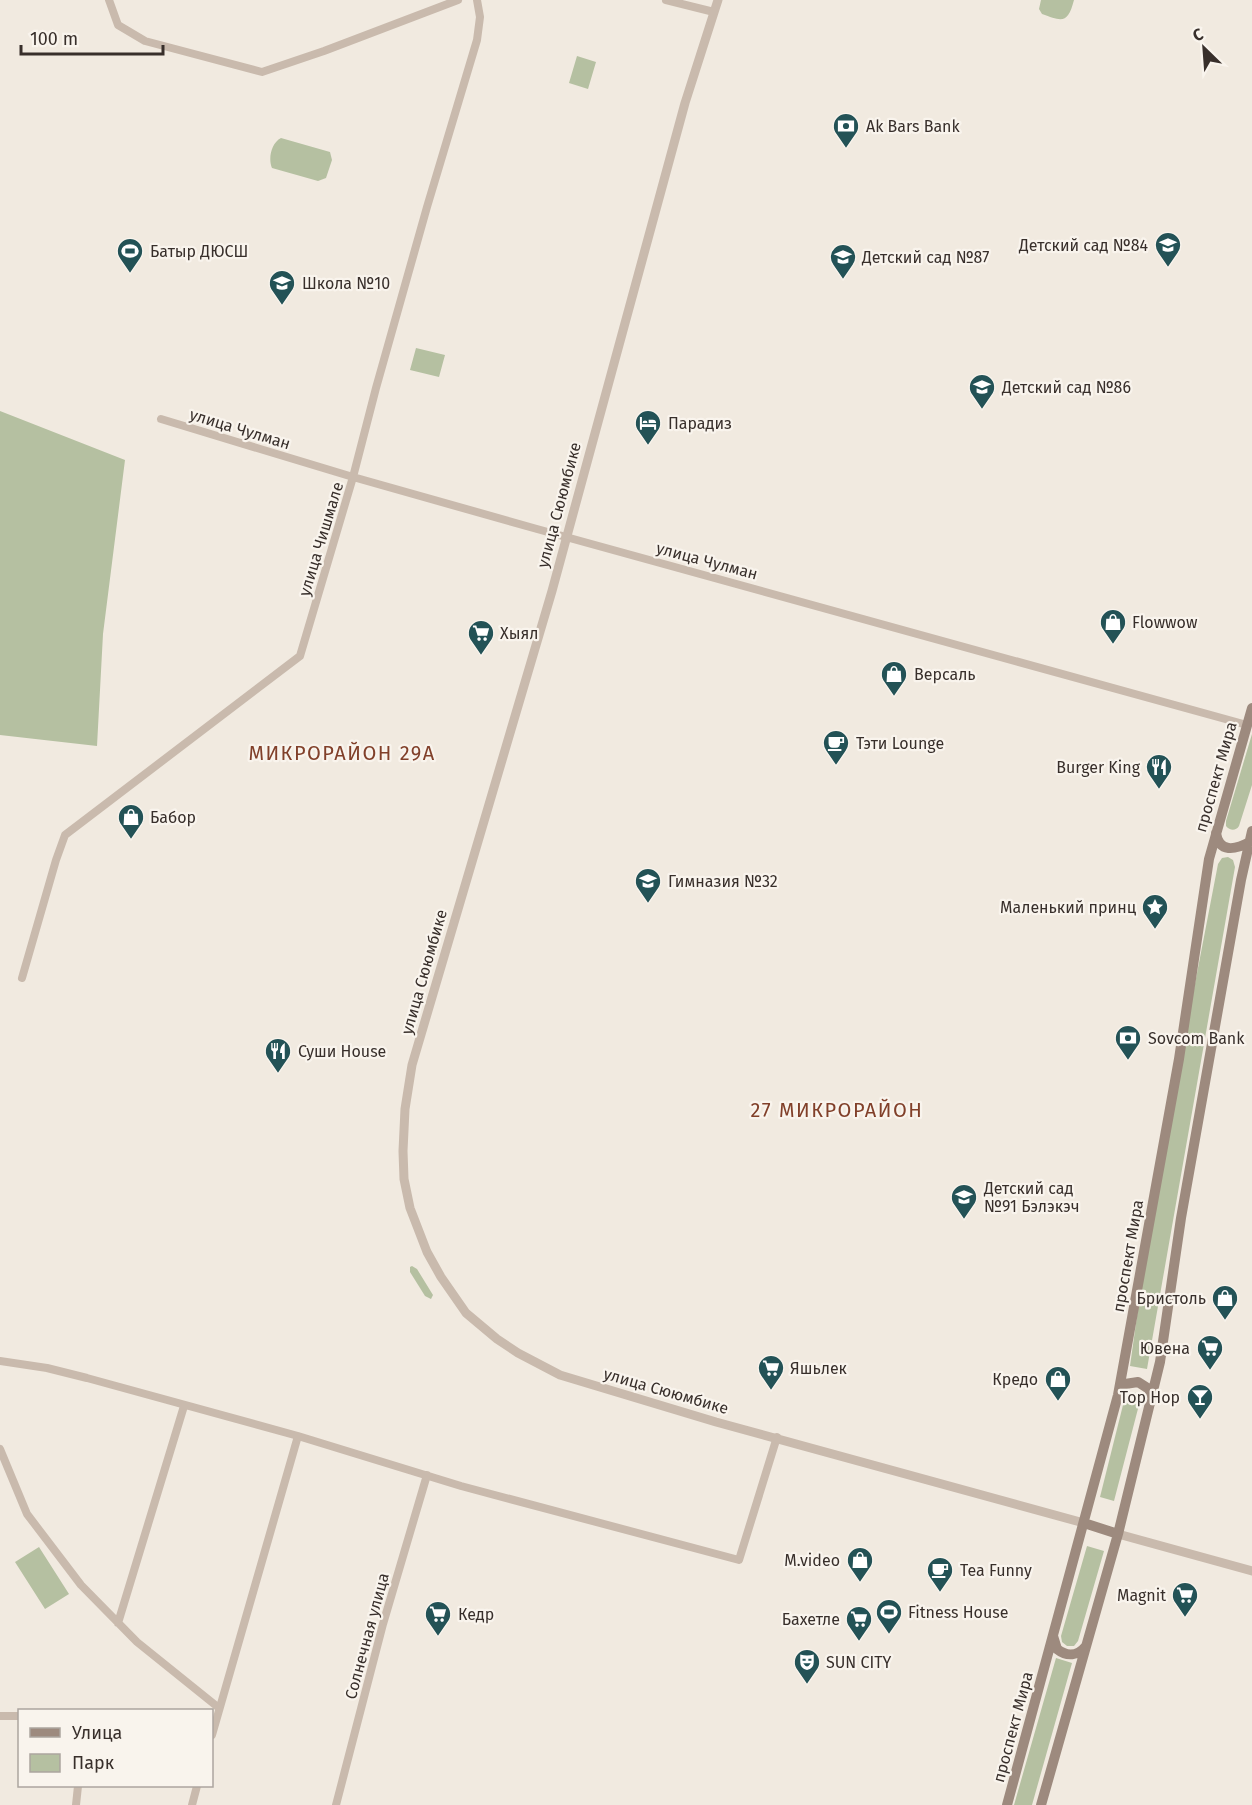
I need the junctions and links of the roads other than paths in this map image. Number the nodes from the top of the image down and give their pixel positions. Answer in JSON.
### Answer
{"nodes":[{"id":1,"x":109,"y":0,"type":"edge"},
{"id":2,"x":458,"y":0,"type":"edge"},
{"id":3,"x":477,"y":0,"type":"edge"},
{"id":4,"x":666,"y":0,"type":"edge"},
{"id":5,"x":718,"y":0,"type":"edge"},
{"id":6,"x":714,"y":12,"type":"junction"},
{"id":7,"x":160,"y":419,"type":"dead end"},
{"id":8,"x":353,"y":477,"type":"junction"},
{"id":9,"x":567,"y":537,"type":"junction"},
{"id":10,"x":1252,"y":708,"type":"edge"},
{"id":11,"x":1247,"y":725,"type":"junction"},
{"id":12,"x":1216,"y":829,"type":"junction"},
{"id":13,"x":1251,"y":839,"type":"edge"},
{"id":14,"x":22,"y":978,"type":"dead end"},
{"id":15,"x":0,"y":1361,"type":"edge"},
{"id":16,"x":1118,"y":1395,"type":"junction"},
{"id":17,"x":1151,"y":1402,"type":"junction"},
{"id":18,"x":184,"y":1406,"type":"junction"},
{"id":19,"x":298,"y":1436,"type":"junction"},
{"id":20,"x":777,"y":1437,"type":"junction"},
{"id":21,"x":0,"y":1449,"type":"edge"},
{"id":22,"x":428,"y":1475,"type":"junction"},
{"id":23,"x":1084,"y":1523,"type":"junction"},
{"id":24,"x":1118,"y":1534,"type":"junction"},
{"id":25,"x":1252,"y":1571,"type":"edge"},
{"id":26,"x":118,"y":1623,"type":"junction"},
{"id":27,"x":1054,"y":1633,"type":"junction"},
{"id":28,"x":1087,"y":1643,"type":"junction"},
{"id":29,"x":219,"y":1708,"type":"junction"},
{"id":30,"x":0,"y":1716,"type":"edge"},
{"id":31,"x":18,"y":1716,"type":"edge"},
{"id":32,"x":213,"y":1728,"type":"edge"},
{"id":33,"x":78,"y":1787,"type":"edge"},
{"id":34,"x":196,"y":1787,"type":"edge"},
{"id":35,"x":76,"y":1805,"type":"edge"},
{"id":36,"x":192,"y":1805,"type":"edge"},
{"id":37,"x":336,"y":1805,"type":"edge"},
{"id":38,"x":1007,"y":1805,"type":"edge"},
{"id":39,"x":1041,"y":1805,"type":"edge"}],
"edges":[{"from":1,"to":2,"type":"street"},
{"from":3,"to":8,"type":"street","name":"улица Чишмале"},
{"from":4,"to":6,"type":"street"},
{"from":5,"to":6,"type":"street","name":"улица Сююмбике"},
{"from":6,"to":9,"type":"street","name":"улица Сююмбике"},
{"from":7,"to":8,"type":"street","name":"улица Чулман"},
{"from":8,"to":9,"type":"street","name":"улица Чулман"},
{"from":8,"to":14,"type":"street","name":"улица Чишмале"},
{"from":9,"to":11,"type":"street","name":"улица Чулман"},
{"from":9,"to":20,"type":"street","name":"улица Сююмбике"},
{"from":10,"to":11,"type":"main road","name":"проспект Мира"},
{"from":11,"to":12,"type":"main road","name":"проспект Мира"},
{"from":12,"to":13,"type":"main road"},
{"from":12,"to":16,"type":"main road","name":"проспект Мира"},
{"from":13,"to":17,"type":"main road"},
{"from":15,"to":18,"type":"street"},
{"from":16,"to":17,"type":"main road"},
{"from":16,"to":23,"type":"main road","name":"проспект Мира"},
{"from":17,"to":24,"type":"main road"},
{"from":18,"to":19,"type":"street"},
{"from":18,"to":26,"type":"street"},
{"from":19,"to":22,"type":"street"},
{"from":19,"to":29,"type":"street"},
{"from":20,"to":22,"type":"street"},
{"from":20,"to":23,"type":"street","name":"улица Сююмбике"},
{"from":21,"to":26,"type":"street"},
{"from":22,"to":37,"type":"street","name":"Солнечная улица"},
{"from":23,"to":24,"type":"main road"},
{"from":23,"to":27,"type":"main road","name":"проспект Мира"},
{"from":24,"to":25,"type":"street"},
{"from":24,"to":28,"type":"main road"},
{"from":26,"to":29,"type":"street"},
{"from":27,"to":28,"type":"main road"},
{"from":27,"to":38,"type":"main road","name":"проспект Мира"},
{"from":28,"to":39,"type":"main road"},
{"from":29,"to":32,"type":"street"},
{"from":30,"to":31,"type":"street"},
{"from":33,"to":35,"type":"street"},
{"from":34,"to":36,"type":"street"}]}
